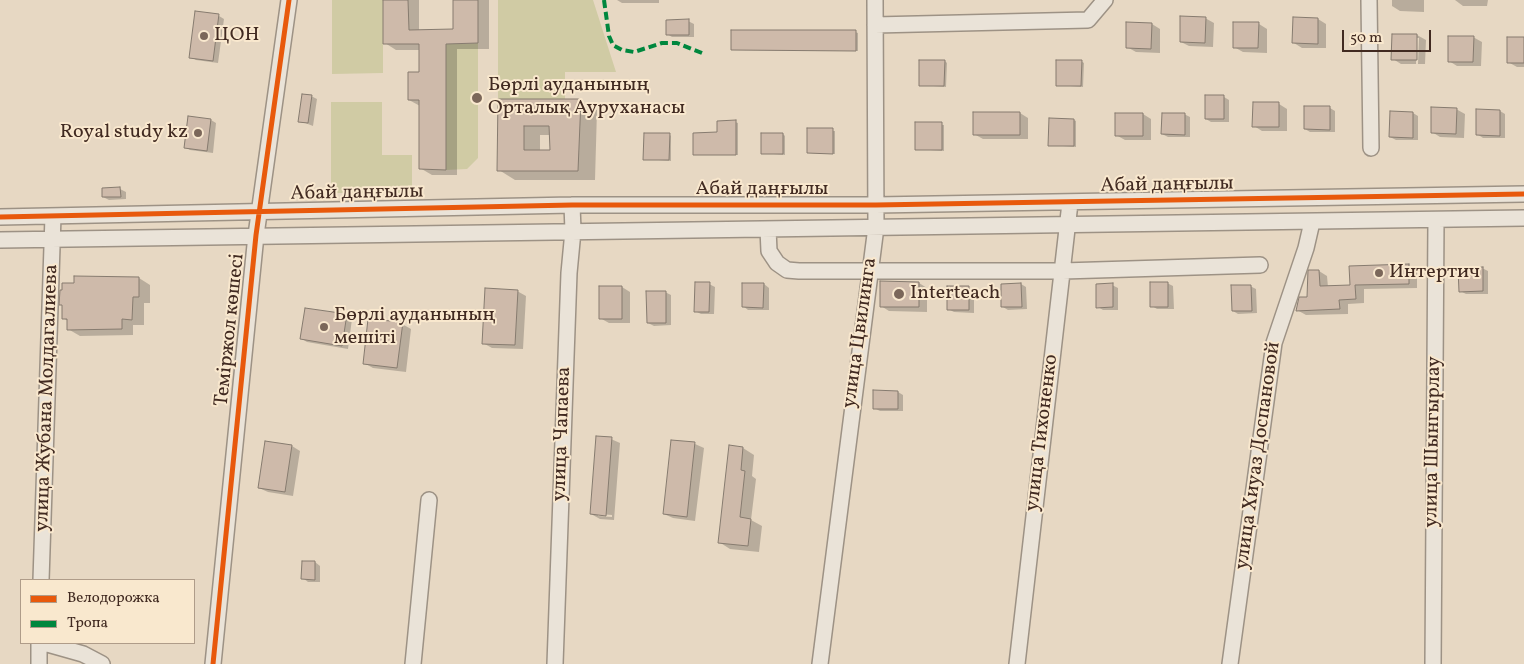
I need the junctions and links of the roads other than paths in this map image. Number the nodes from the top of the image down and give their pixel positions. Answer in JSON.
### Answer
{"nodes":[{"id":1,"x":289,"y":0,"type":"edge"},
{"id":2,"x":875,"y":0,"type":"edge"},
{"id":3,"x":1105,"y":0,"type":"edge"},
{"id":4,"x":1369,"y":0,"type":"edge"},
{"id":5,"x":875,"y":25,"type":"junction"},
{"id":6,"x":1371,"y":148,"type":"dead end"},
{"id":7,"x":1524,"y":194,"type":"edge"},
{"id":8,"x":1070,"y":202,"type":"junction"},
{"id":9,"x":572,"y":205,"type":"junction"},
{"id":10,"x":876,"y":205,"type":"junction"},
{"id":11,"x":259,"y":212,"type":"junction"},
{"id":12,"x":53,"y":216,"type":"junction"},
{"id":13,"x":0,"y":217,"type":"edge"},
{"id":14,"x":1524,"y":218,"type":"edge"},
{"id":15,"x":1436,"y":220,"type":"junction"},
{"id":16,"x":1312,"y":222,"type":"junction"},
{"id":17,"x":1068,"y":226,"type":"junction"},
{"id":18,"x":876,"y":227,"type":"junction"},
{"id":19,"x":768,"y":230,"type":"junction"},
{"id":20,"x":573,"y":231,"type":"junction"},
{"id":21,"x":256,"y":235,"type":"junction"},
{"id":22,"x":53,"y":239,"type":"junction"},
{"id":23,"x":0,"y":240,"type":"edge"},
{"id":24,"x":1260,"y":265,"type":"dead end"},
{"id":25,"x":1063,"y":271,"type":"junction"},
{"id":26,"x":869,"y":272,"type":"junction"},
{"id":27,"x":429,"y":500,"type":"dead end"},
{"id":28,"x":41,"y":579,"type":"edge"},
{"id":29,"x":39,"y":644,"type":"edge"},
{"id":30,"x":48,"y":644,"type":"edge"},
{"id":31,"x":39,"y":664,"type":"edge"},
{"id":32,"x":102,"y":664,"type":"edge"},
{"id":33,"x":213,"y":664,"type":"edge"},
{"id":34,"x":413,"y":664,"type":"edge"},
{"id":35,"x":555,"y":664,"type":"edge"},
{"id":36,"x":820,"y":664,"type":"edge"},
{"id":37,"x":1017,"y":664,"type":"edge"},
{"id":38,"x":1230,"y":664,"type":"edge"},
{"id":39,"x":1433,"y":664,"type":"edge"}],
"edges":[{"from":1,"to":11,"type":"street","name":"Теміржол көшесі"},
{"from":2,"to":5,"type":"street","name":"улица Цвилинга"},
{"from":3,"to":5,"type":"street"},
{"from":4,"to":6,"type":"street"},
{"from":5,"to":10,"type":"street","name":"улица Цвилинга"},
{"from":7,"to":8,"type":"street","name":"Абай даңғылы"},
{"from":8,"to":10,"type":"street","name":"Абай даңғылы"},
{"from":8,"to":17,"type":"street","name":"улица Тихоненко"},
{"from":9,"to":10,"type":"street","name":"Абай даңғылы"},
{"from":9,"to":11,"type":"street","name":"Абай даңғылы"},
{"from":9,"to":20,"type":"street","name":"улица Чапаева"},
{"from":10,"to":18,"type":"street","name":"улица Цвилинга"},
{"from":11,"to":12,"type":"street","name":"Абай даңғылы"},
{"from":11,"to":21,"type":"street","name":"Теміржол көшесі"},
{"from":12,"to":13,"type":"street","name":"Абай даңғылы"},
{"from":12,"to":22,"type":"street","name":"улица Жубана Молдагалиева"},
{"from":14,"to":15,"type":"street","name":"Абай даңғылы"},
{"from":15,"to":16,"type":"street","name":"Абай даңғылы"},
{"from":15,"to":39,"type":"street","name":"улица Шынгырлау"},
{"from":16,"to":17,"type":"street","name":"Абай даңғылы"},
{"from":16,"to":38,"type":"street","name":"улица Хиуаз Доспановой"},
{"from":17,"to":18,"type":"street","name":"Абай даңғылы"},
{"from":17,"to":25,"type":"street","name":"улица Тихоненко"},
{"from":18,"to":19,"type":"street","name":"Абай даңғылы"},
{"from":18,"to":26,"type":"street","name":"улица Цвилинга"},
{"from":19,"to":20,"type":"street","name":"Абай даңғылы"},
{"from":19,"to":26,"type":"street"},
{"from":20,"to":21,"type":"street","name":"Абай даңғылы"},
{"from":20,"to":35,"type":"street","name":"улица Чапаева"},
{"from":21,"to":22,"type":"street","name":"Абай даңғылы"},
{"from":21,"to":33,"type":"street","name":"Теміржол көшесі"},
{"from":22,"to":23,"type":"street","name":"Абай даңғылы"},
{"from":22,"to":28,"type":"street","name":"улица Жубана Молдагалиева"},
{"from":24,"to":25,"type":"street"},
{"from":25,"to":26,"type":"street"},
{"from":25,"to":37,"type":"street","name":"улица Тихоненко"},
{"from":26,"to":36,"type":"street","name":"улица Цвилинга"},
{"from":27,"to":34,"type":"street"},
{"from":29,"to":31,"type":"street"},
{"from":30,"to":32,"type":"street"}]}
